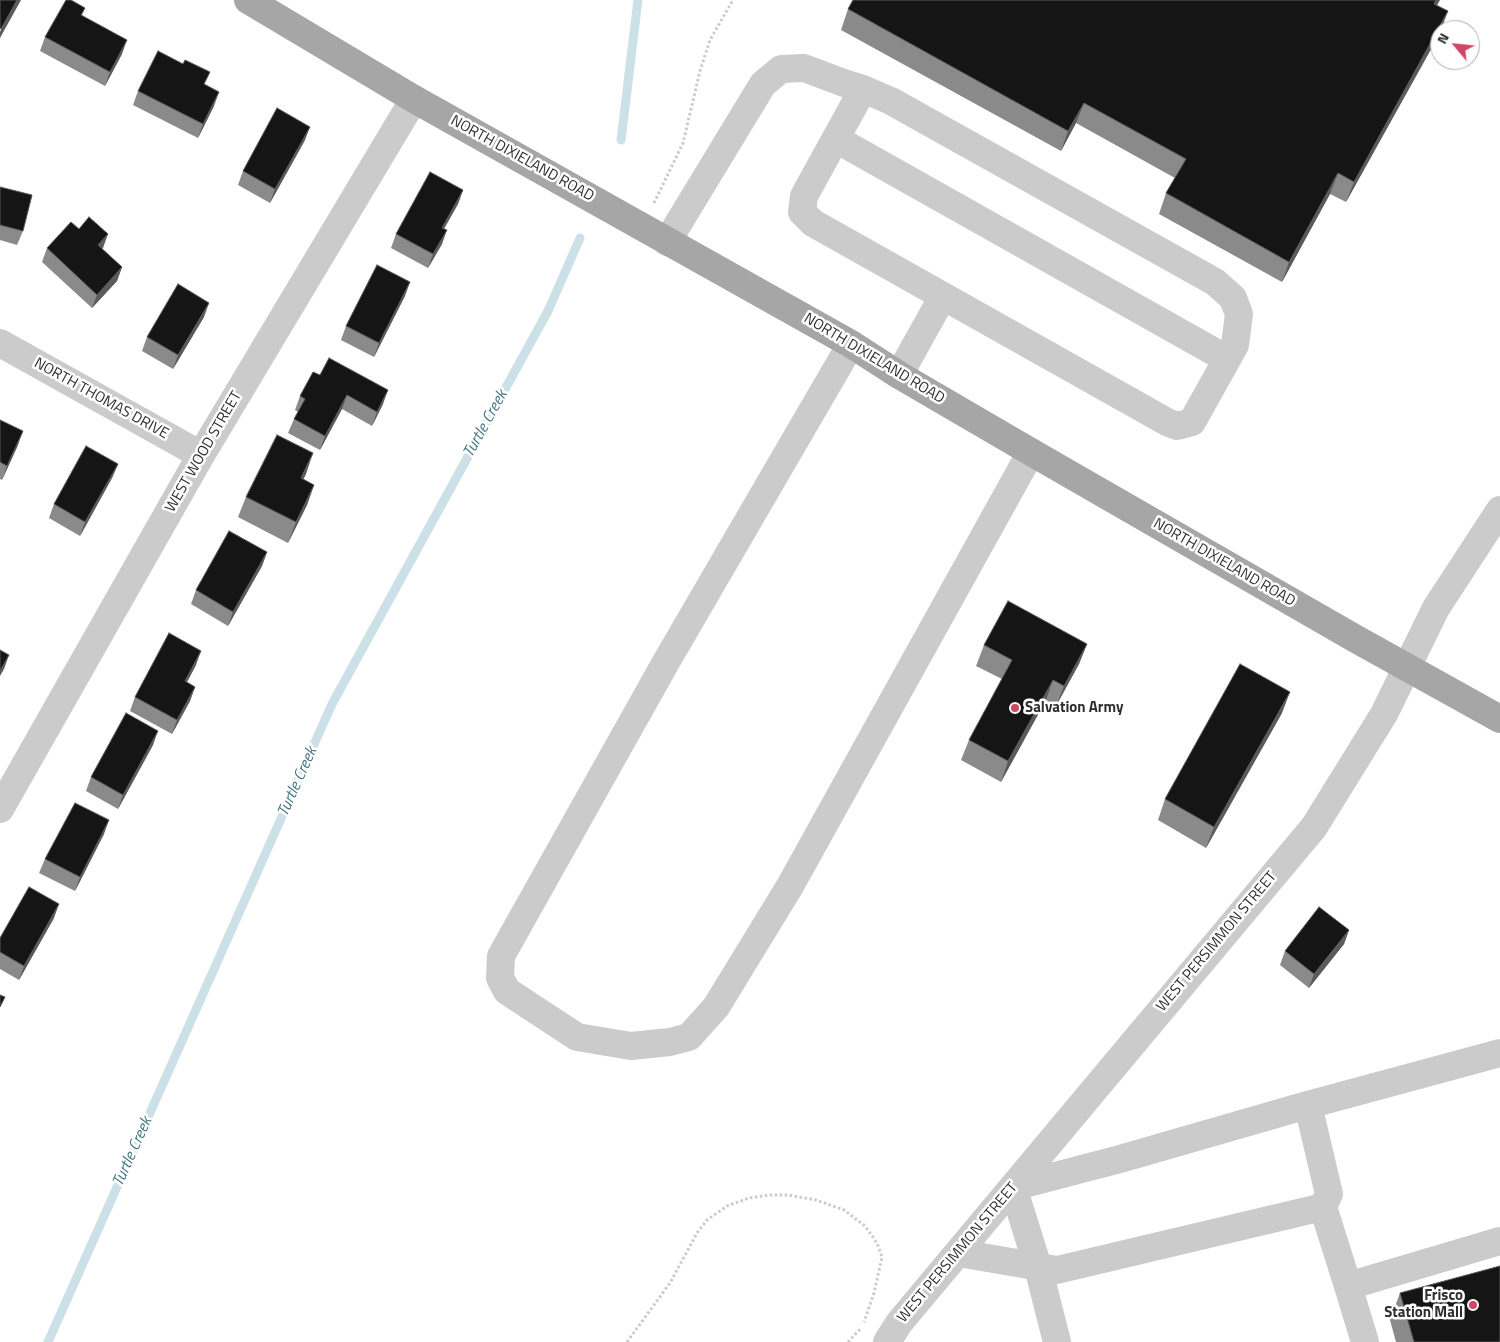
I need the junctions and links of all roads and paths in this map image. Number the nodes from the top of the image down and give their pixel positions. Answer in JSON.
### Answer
{"nodes":[{"id":1,"x":248,"y":0,"type":"edge"},
{"id":2,"x":734,"y":0,"type":"edge"},
{"id":3,"x":863,"y":90,"type":"junction"},
{"id":4,"x":414,"y":99,"type":"junction"},
{"id":5,"x":836,"y":138,"type":"junction"},
{"id":6,"x":652,"y":205,"type":"dead end"},
{"id":7,"x":667,"y":242,"type":"junction"},
{"id":8,"x":943,"y":296,"type":"junction"},
{"id":9,"x":0,"y":343,"type":"edge"},
{"id":10,"x":851,"y":344,"type":"junction"},
{"id":11,"x":1227,"y":359,"type":"junction"},
{"id":12,"x":899,"y":375,"type":"junction"},
{"id":13,"x":1032,"y":452,"type":"junction"},
{"id":14,"x":201,"y":455,"type":"junction"},
{"id":15,"x":1500,"y":510,"type":"edge"},
{"id":16,"x":1408,"y":668,"type":"junction"},
{"id":17,"x":1500,"y":718,"type":"edge"},
{"id":18,"x":0,"y":809,"type":"edge"},
{"id":19,"x":1500,"y":1053,"type":"edge"},
{"id":20,"x":1308,"y":1105,"type":"junction"},
{"id":21,"x":1012,"y":1187,"type":"junction"},
{"id":22,"x":1323,"y":1207,"type":"junction"},
{"id":23,"x":1500,"y":1241,"type":"edge"},
{"id":24,"x":959,"y":1253,"type":"junction"},
{"id":25,"x":1038,"y":1267,"type":"junction"},
{"id":26,"x":1348,"y":1286,"type":"junction"},
{"id":27,"x":627,"y":1342,"type":"edge"},
{"id":28,"x":848,"y":1342,"type":"edge"},
{"id":29,"x":887,"y":1342,"type":"edge"},
{"id":30,"x":1057,"y":1342,"type":"edge"},
{"id":31,"x":1364,"y":1342,"type":"edge"}],
"edges":[{"from":1,"to":4,"type":"main road","name":"NORTH DIXIELAND ROAD"},
{"from":2,"to":6,"type":"path"},
{"from":3,"to":5,"type":"street"},
{"from":3,"to":7,"type":"street"},
{"from":3,"to":11,"type":"street"},
{"from":4,"to":7,"type":"main road","name":"NORTH DIXIELAND ROAD"},
{"from":4,"to":14,"type":"street","name":"WEST WOOD STREET"},
{"from":5,"to":8,"type":"street"},
{"from":5,"to":11,"type":"street"},
{"from":7,"to":10,"type":"main road","name":"NORTH DIXIELAND ROAD"},
{"from":8,"to":11,"type":"street"},
{"from":8,"to":12,"type":"street"},
{"from":9,"to":14,"type":"street","name":"NORTH THOMAS DRIVE"},
{"from":10,"to":12,"type":"main road","name":"NORTH DIXIELAND ROAD"},
{"from":10,"to":13,"type":"street"},
{"from":12,"to":13,"type":"main road","name":"NORTH DIXIELAND ROAD"},
{"from":13,"to":16,"type":"main road","name":"NORTH DIXIELAND ROAD"},
{"from":14,"to":18,"type":"street","name":"WEST WOOD STREET"},
{"from":15,"to":16,"type":"street","name":"WEST PERSIMMON STREET"},
{"from":16,"to":17,"type":"main road","name":"NORTH DIXIELAND ROAD"},
{"from":16,"to":21,"type":"street","name":"WEST PERSIMMON STREET"},
{"from":19,"to":20,"type":"street"},
{"from":20,"to":21,"type":"street"},
{"from":20,"to":22,"type":"street"},
{"from":21,"to":24,"type":"street","name":"WEST PERSIMMON STREET"},
{"from":21,"to":25,"type":"street"},
{"from":22,"to":25,"type":"street"},
{"from":22,"to":26,"type":"street"},
{"from":23,"to":26,"type":"street"},
{"from":24,"to":25,"type":"street"},
{"from":24,"to":29,"type":"street","name":"WEST PERSIMMON STREET"},
{"from":25,"to":30,"type":"street"},
{"from":26,"to":31,"type":"street"},
{"from":27,"to":28,"type":"path"}]}
